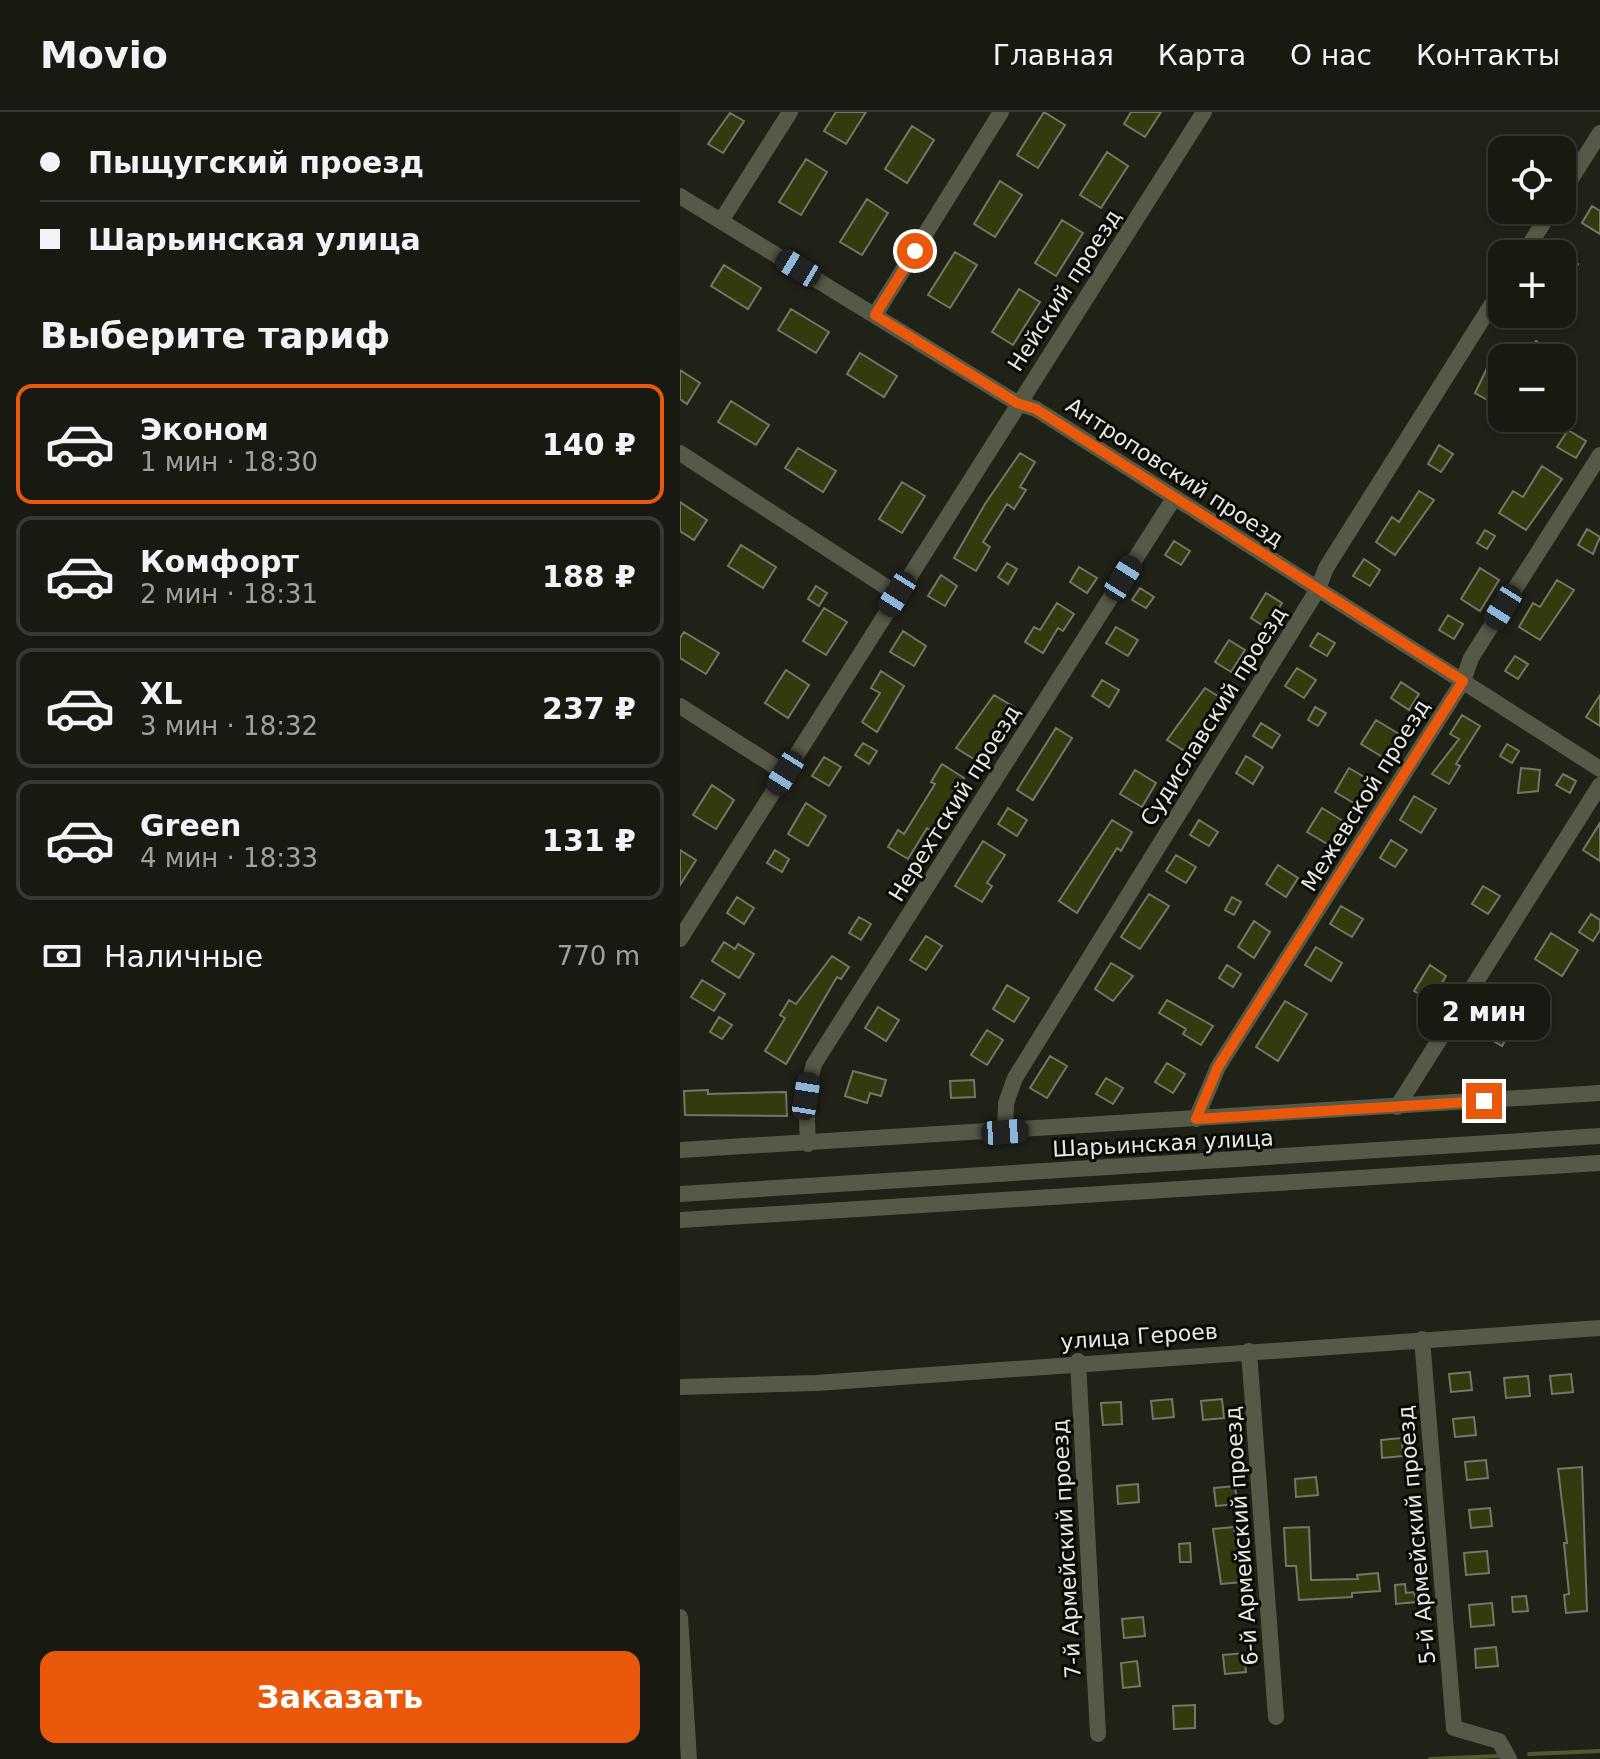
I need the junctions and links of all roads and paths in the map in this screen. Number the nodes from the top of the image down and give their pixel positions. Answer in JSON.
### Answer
{"nodes":[{"id":1,"x":790,"y":112,"type":"edge"},
{"id":2,"x":1001,"y":112,"type":"edge"},
{"id":3,"x":1204,"y":112,"type":"edge"},
{"id":4,"x":1600,"y":133,"type":"edge"},
{"id":5,"x":1576,"y":171,"type":"edge"},
{"id":6,"x":680,"y":196,"type":"edge"},
{"id":7,"x":721,"y":221,"type":"junction"},
{"id":8,"x":1488,"y":310,"type":"edge"},
{"id":9,"x":875,"y":315,"type":"junction"},
{"id":10,"x":1017,"y":403,"type":"junction"},
{"id":11,"x":680,"y":453,"type":"edge"},
{"id":12,"x":1600,"y":455,"type":"edge"},
{"id":13,"x":1174,"y":498,"type":"junction"},
{"id":14,"x":1318,"y":589,"type":"junction"},
{"id":15,"x":897,"y":594,"type":"junction"},
{"id":16,"x":1463,"y":681,"type":"junction"},
{"id":17,"x":680,"y":706,"type":"edge"},
{"id":18,"x":1600,"y":769,"type":"edge"},
{"id":19,"x":785,"y":773,"type":"junction"},
{"id":20,"x":1600,"y":785,"type":"edge"},
{"id":21,"x":680,"y":939,"type":"edge"},
{"id":22,"x":1600,"y":1093,"type":"edge"},
{"id":23,"x":1397,"y":1107,"type":"junction"},
{"id":24,"x":1196,"y":1119,"type":"junction"},
{"id":25,"x":1005,"y":1132,"type":"junction"},
{"id":26,"x":1600,"y":1136,"type":"edge"},
{"id":27,"x":808,"y":1144,"type":"junction"},
{"id":28,"x":680,"y":1150,"type":"edge"},
{"id":29,"x":1600,"y":1163,"type":"edge"},
{"id":30,"x":680,"y":1194,"type":"edge"},
{"id":31,"x":680,"y":1220,"type":"edge"},
{"id":32,"x":1600,"y":1328,"type":"edge"},
{"id":33,"x":1600,"y":1337,"type":"edge"},
{"id":34,"x":1422,"y":1339,"type":"junction"},
{"id":35,"x":1249,"y":1351,"type":"junction"},
{"id":36,"x":1078,"y":1361,"type":"junction"},
{"id":37,"x":680,"y":1387,"type":"edge"},
{"id":38,"x":680,"y":1617,"type":"edge"},
{"id":39,"x":1276,"y":1717,"type":"dead end"},
{"id":40,"x":1098,"y":1734,"type":"dead end"},
{"id":41,"x":689,"y":1759,"type":"edge"},
{"id":42,"x":1509,"y":1759,"type":"edge"}],
"edges":[{"from":1,"to":7,"type":"street"},
{"from":2,"to":9,"type":"street"},
{"from":3,"to":10,"type":"street","name":"Нейский проезд"},
{"from":4,"to":5,"type":"street"},
{"from":6,"to":7,"type":"street","name":"Антроповский проезд"},
{"from":7,"to":9,"type":"street","name":"Антроповский проезд"},
{"from":8,"to":14,"type":"street","name":"Судиславский проезд"},
{"from":9,"to":10,"type":"street","name":"Антроповский проезд"},
{"from":10,"to":13,"type":"street","name":"Антроповский проезд"},
{"from":10,"to":15,"type":"street","name":"Нейский проезд"},
{"from":11,"to":15,"type":"street"},
{"from":12,"to":16,"type":"street","name":"Межевской проезд"},
{"from":13,"to":14,"type":"street","name":"Антроповский проезд"},
{"from":13,"to":27,"type":"street","name":"Нерехтский проезд"},
{"from":14,"to":16,"type":"street","name":"Антроповский проезд"},
{"from":14,"to":25,"type":"street","name":"Судиславский проезд"},
{"from":15,"to":19,"type":"street","name":"Нейский проезд"},
{"from":16,"to":18,"type":"street","name":"Антроповский проезд"},
{"from":16,"to":24,"type":"street","name":"Межевской проезд"},
{"from":17,"to":19,"type":"street"},
{"from":19,"to":21,"type":"street","name":"Нейский проезд"},
{"from":20,"to":23,"type":"street"},
{"from":22,"to":23,"type":"street","name":"Шарьинская улица"},
{"from":23,"to":24,"type":"street","name":"Шарьинская улица"},
{"from":24,"to":25,"type":"street","name":"Шарьинская улица"},
{"from":25,"to":27,"type":"street","name":"Шарьинская улица"},
{"from":26,"to":30,"type":"street","name":"Шарьинская улица"},
{"from":27,"to":28,"type":"street","name":"Шарьинская улица"},
{"from":29,"to":31,"type":"street"},
{"from":32,"to":33,"type":"street"},
{"from":32,"to":34,"type":"street","name":"улица Героев"},
{"from":34,"to":35,"type":"street","name":"улица Героев"},
{"from":34,"to":42,"type":"street","name":"5-й Армейский проезд"},
{"from":35,"to":36,"type":"street","name":"улица Героев"},
{"from":35,"to":39,"type":"street","name":"6-й Армейский проезд"},
{"from":36,"to":37,"type":"street","name":"улица Героев"},
{"from":36,"to":40,"type":"street","name":"7-й Армейский проезд"},
{"from":38,"to":41,"type":"street"}]}
